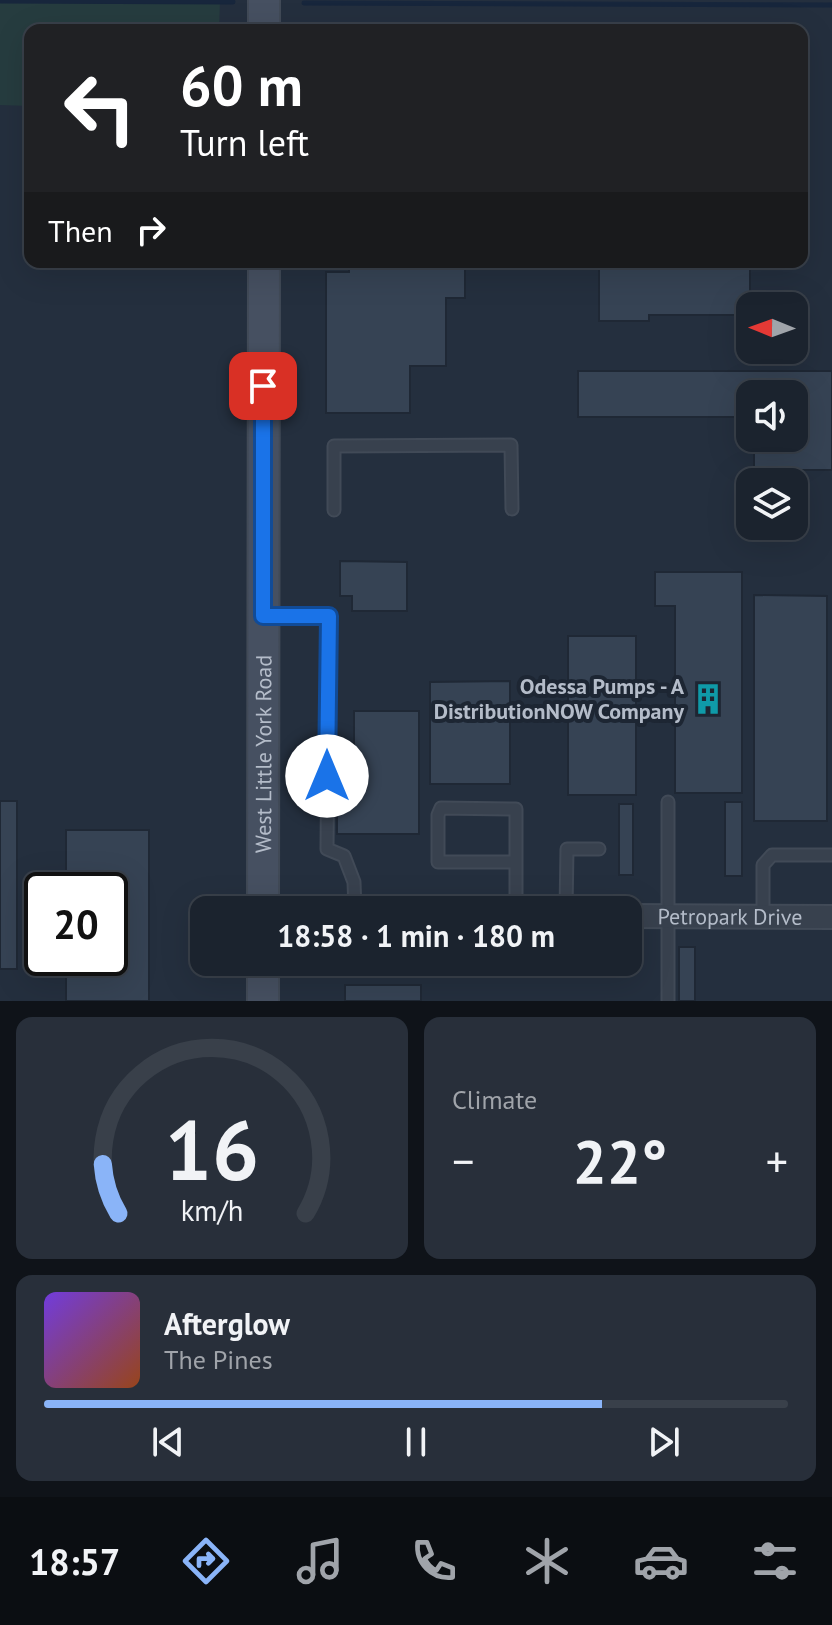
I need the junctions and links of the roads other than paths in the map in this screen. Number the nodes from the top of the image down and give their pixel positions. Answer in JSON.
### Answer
{"nodes":[{"id":1,"x":264,"y":0,"type":"edge"},
{"id":2,"x":264,"y":24,"type":"edge"},
{"id":3,"x":264,"y":268,"type":"edge"},
{"id":4,"x":512,"y":509,"type":"dead end"},
{"id":5,"x":334,"y":510,"type":"dead end"},
{"id":6,"x":263,"y":616,"type":"junction"},
{"id":7,"x":668,"y":802,"type":"dead end"},
{"id":8,"x":599,"y":849,"type":"dead end"},
{"id":9,"x":832,"y":855,"type":"edge"},
{"id":10,"x":516,"y":862,"type":"junction"},
{"id":11,"x":263,"y":896,"type":"edge"},
{"id":12,"x":354,"y":896,"type":"edge"},
{"id":13,"x":516,"y":896,"type":"edge"},
{"id":14,"x":566,"y":896,"type":"edge"},
{"id":15,"x":642,"y":916,"type":"edge"},
{"id":16,"x":668,"y":916,"type":"junction"},
{"id":17,"x":763,"y":916,"type":"junction"},
{"id":18,"x":832,"y":917,"type":"edge"},
{"id":19,"x":263,"y":976,"type":"edge"},
{"id":20,"x":263,"y":1001,"type":"edge"},
{"id":21,"x":668,"y":1001,"type":"edge"}],
"edges":[{"from":1,"to":2,"type":"main road"},
{"from":3,"to":6,"type":"main road","name":"West Little York Road"},
{"from":4,"to":5,"type":"lane"},
{"from":6,"to":11,"type":"main road","name":"West Little York Road"},
{"from":6,"to":12,"type":"lane"},
{"from":7,"to":16,"type":"lane"},
{"from":8,"to":14,"type":"lane"},
{"from":9,"to":17,"type":"lane"},
{"from":10,"to":10,"type":"lane"},
{"from":10,"to":13,"type":"lane"},
{"from":15,"to":16,"type":"street","name":"Petropark Drive"},
{"from":16,"to":17,"type":"street","name":"Petropark Drive"},
{"from":16,"to":21,"type":"lane"},
{"from":17,"to":18,"type":"street","name":"Petropark Drive"},
{"from":19,"to":20,"type":"main road"}]}
